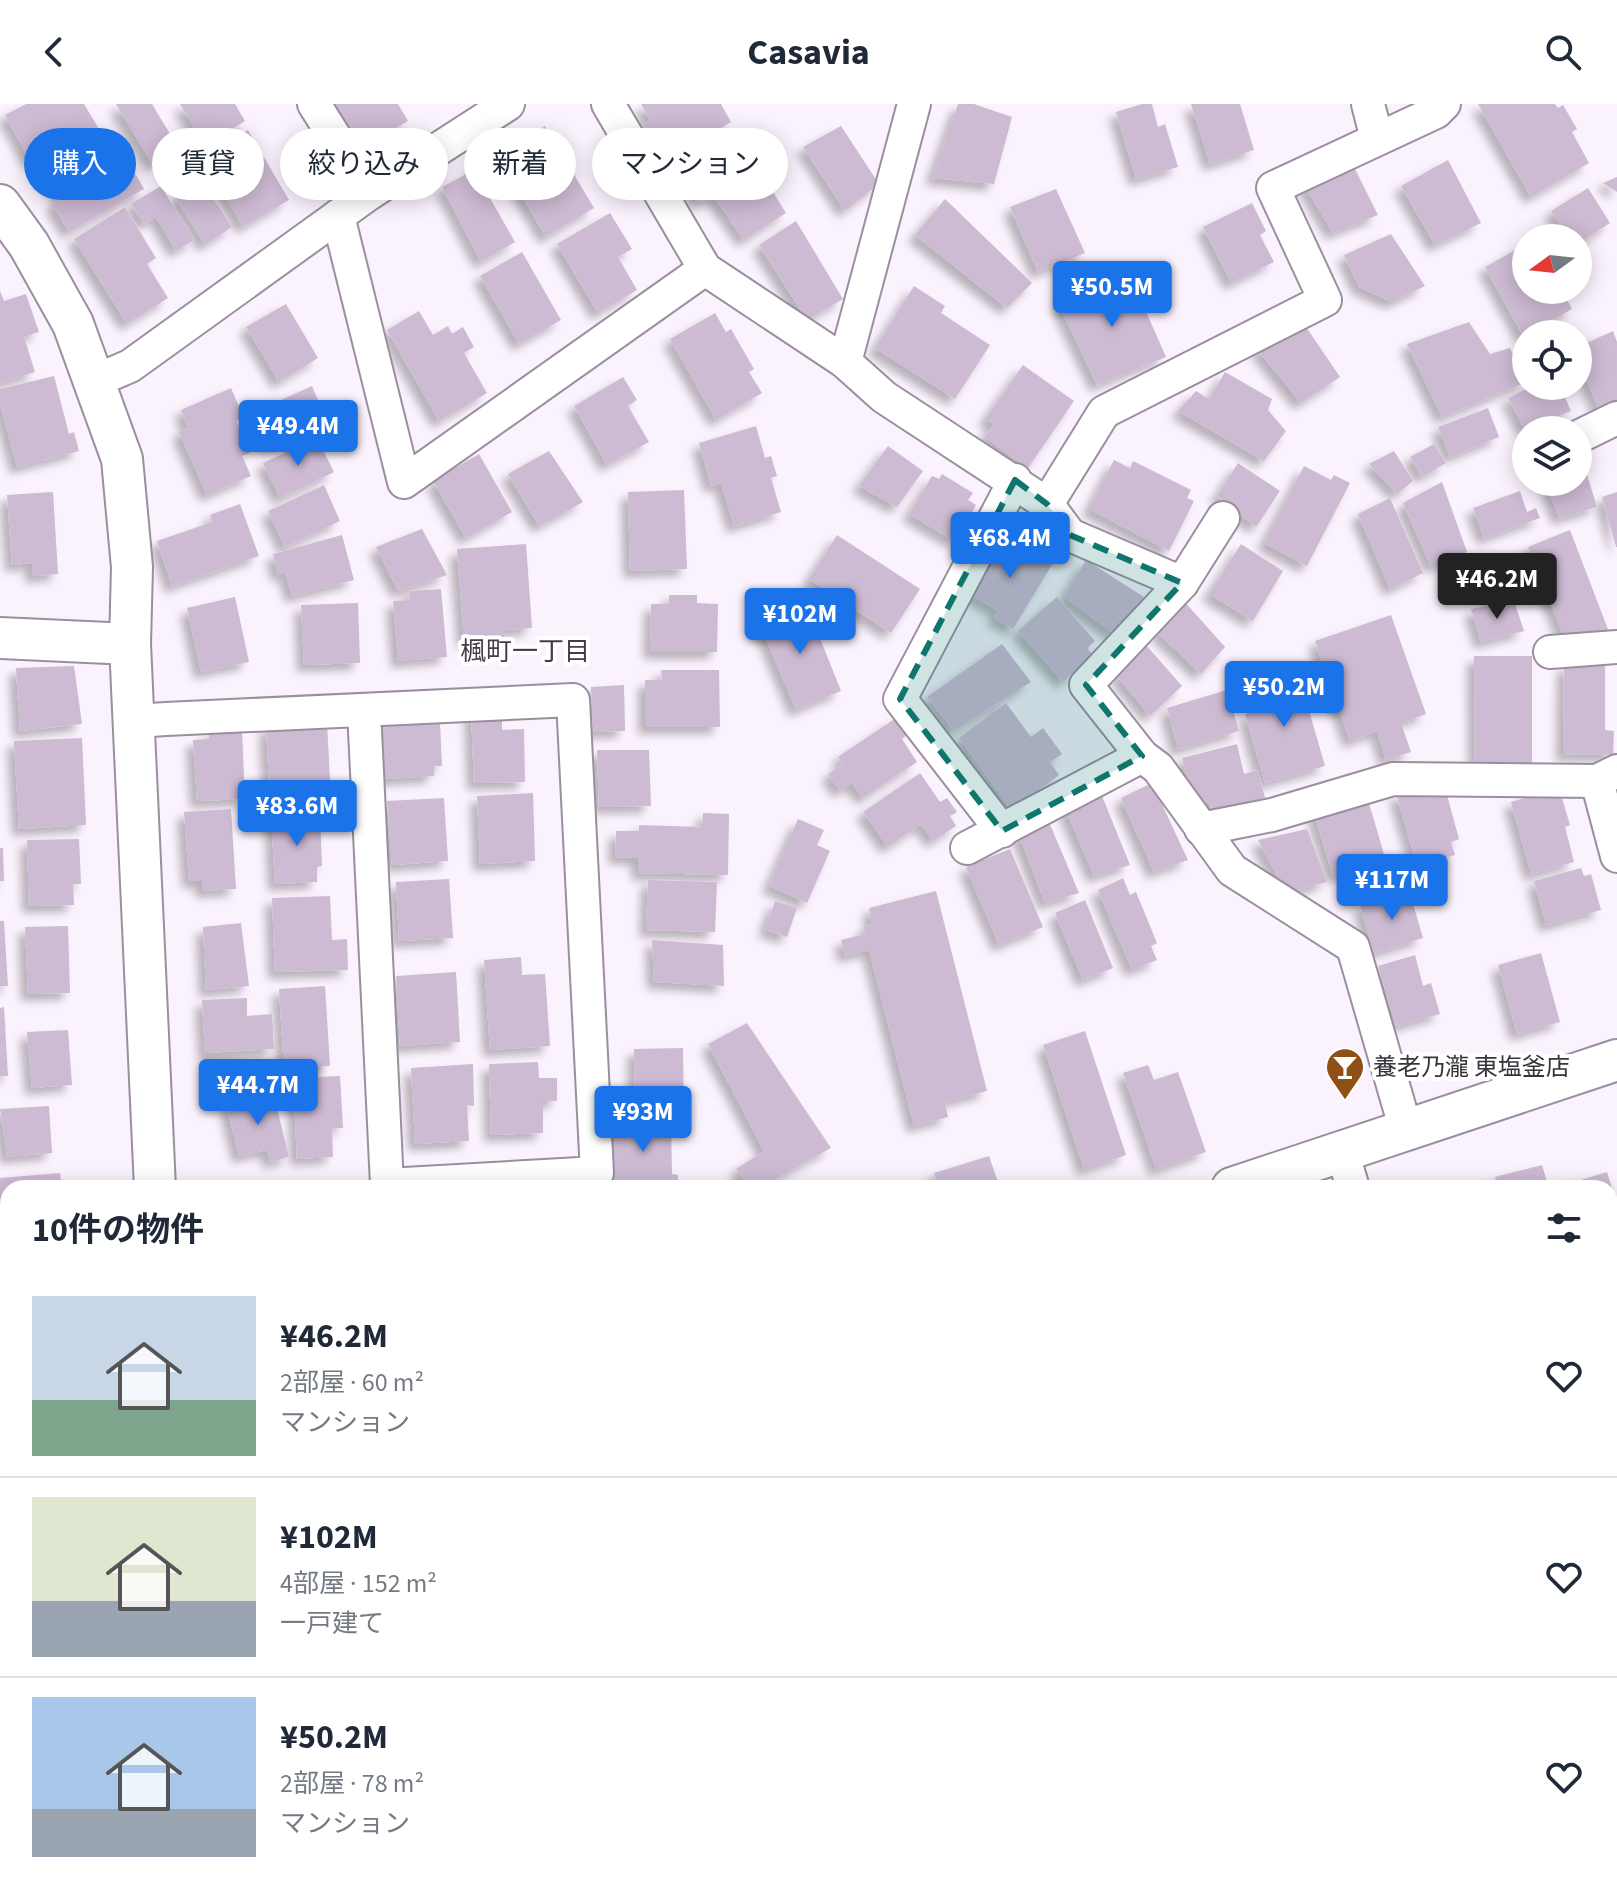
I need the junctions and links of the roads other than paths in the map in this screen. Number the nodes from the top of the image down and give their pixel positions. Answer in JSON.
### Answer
{"nodes":[{"id":1,"x":314,"y":104,"type":"edge"},
{"id":2,"x":508,"y":104,"type":"edge"},
{"id":3,"x":608,"y":104,"type":"edge"},
{"id":4,"x":914,"y":104,"type":"edge"},
{"id":5,"x":1368,"y":104,"type":"edge"},
{"id":6,"x":1444,"y":104,"type":"edge"},
{"id":7,"x":329,"y":128,"type":"edge"},
{"id":8,"x":1377,"y":139,"type":"junction"},
{"id":9,"x":448,"y":143,"type":"edge"},
{"id":10,"x":360,"y":200,"type":"edge"},
{"id":11,"x":0,"y":205,"type":"edge"},
{"id":12,"x":338,"y":216,"type":"junction"},
{"id":13,"x":705,"y":269,"type":"junction"},
{"id":14,"x":845,"y":362,"type":"junction"},
{"id":15,"x":95,"y":381,"type":"junction"},
{"id":16,"x":1617,"y":418,"type":"edge"},
{"id":17,"x":1592,"y":430,"type":"edge"},
{"id":18,"x":1015,"y":480,"type":"junction"},
{"id":19,"x":1047,"y":504,"type":"junction"},
{"id":20,"x":1223,"y":518,"type":"dead end"},
{"id":21,"x":1182,"y":583,"type":"junction"},
{"id":22,"x":0,"y":638,"type":"edge"},
{"id":23,"x":130,"y":644,"type":"junction"},
{"id":24,"x":1617,"y":647,"type":"edge"},
{"id":25,"x":1550,"y":652,"type":"dead end"},
{"id":26,"x":364,"y":710,"type":"junction"},
{"id":27,"x":135,"y":721,"type":"junction"},
{"id":28,"x":1142,"y":756,"type":"junction"},
{"id":29,"x":1607,"y":776,"type":"edge"},
{"id":30,"x":1201,"y":829,"type":"junction"},
{"id":31,"x":1002,"y":831,"type":"junction"},
{"id":32,"x":967,"y":848,"type":"dead end"},
{"id":33,"x":1617,"y":856,"type":"edge"},
{"id":34,"x":1617,"y":1060,"type":"edge"},
{"id":35,"x":1406,"y":1130,"type":"junction"},
{"id":36,"x":1348,"y":1170,"type":"edge"},
{"id":37,"x":155,"y":1180,"type":"edge"},
{"id":38,"x":387,"y":1180,"type":"edge"},
{"id":39,"x":474,"y":1180,"type":"edge"},
{"id":40,"x":1284,"y":1180,"type":"edge"}],
"edges":[{"from":1,"to":7,"type":"street"},
{"from":2,"to":9,"type":"street"},
{"from":3,"to":13,"type":"street"},
{"from":4,"to":14,"type":"street"},
{"from":5,"to":8,"type":"street"},
{"from":6,"to":8,"type":"street"},
{"from":8,"to":19,"type":"street"},
{"from":10,"to":12,"type":"street"},
{"from":11,"to":15,"type":"street"},
{"from":12,"to":13,"type":"street"},
{"from":12,"to":15,"type":"street"},
{"from":13,"to":14,"type":"street"},
{"from":14,"to":18,"type":"street"},
{"from":15,"to":23,"type":"street"},
{"from":16,"to":17,"type":"street"},
{"from":18,"to":19,"type":"street"},
{"from":18,"to":31,"type":"street"},
{"from":19,"to":21,"type":"street"},
{"from":20,"to":21,"type":"street"},
{"from":21,"to":28,"type":"street"},
{"from":22,"to":23,"type":"street"},
{"from":23,"to":27,"type":"street"},
{"from":24,"to":25,"type":"street"},
{"from":26,"to":27,"type":"street"},
{"from":26,"to":38,"type":"street"},
{"from":26,"to":39,"type":"street"},
{"from":27,"to":37,"type":"street"},
{"from":28,"to":30,"type":"street"},
{"from":28,"to":31,"type":"street"},
{"from":29,"to":30,"type":"street"},
{"from":29,"to":33,"type":"street"},
{"from":30,"to":35,"type":"street"},
{"from":31,"to":32,"type":"street"},
{"from":34,"to":35,"type":"street"},
{"from":35,"to":36,"type":"street"},
{"from":36,"to":40,"type":"street"}]}
